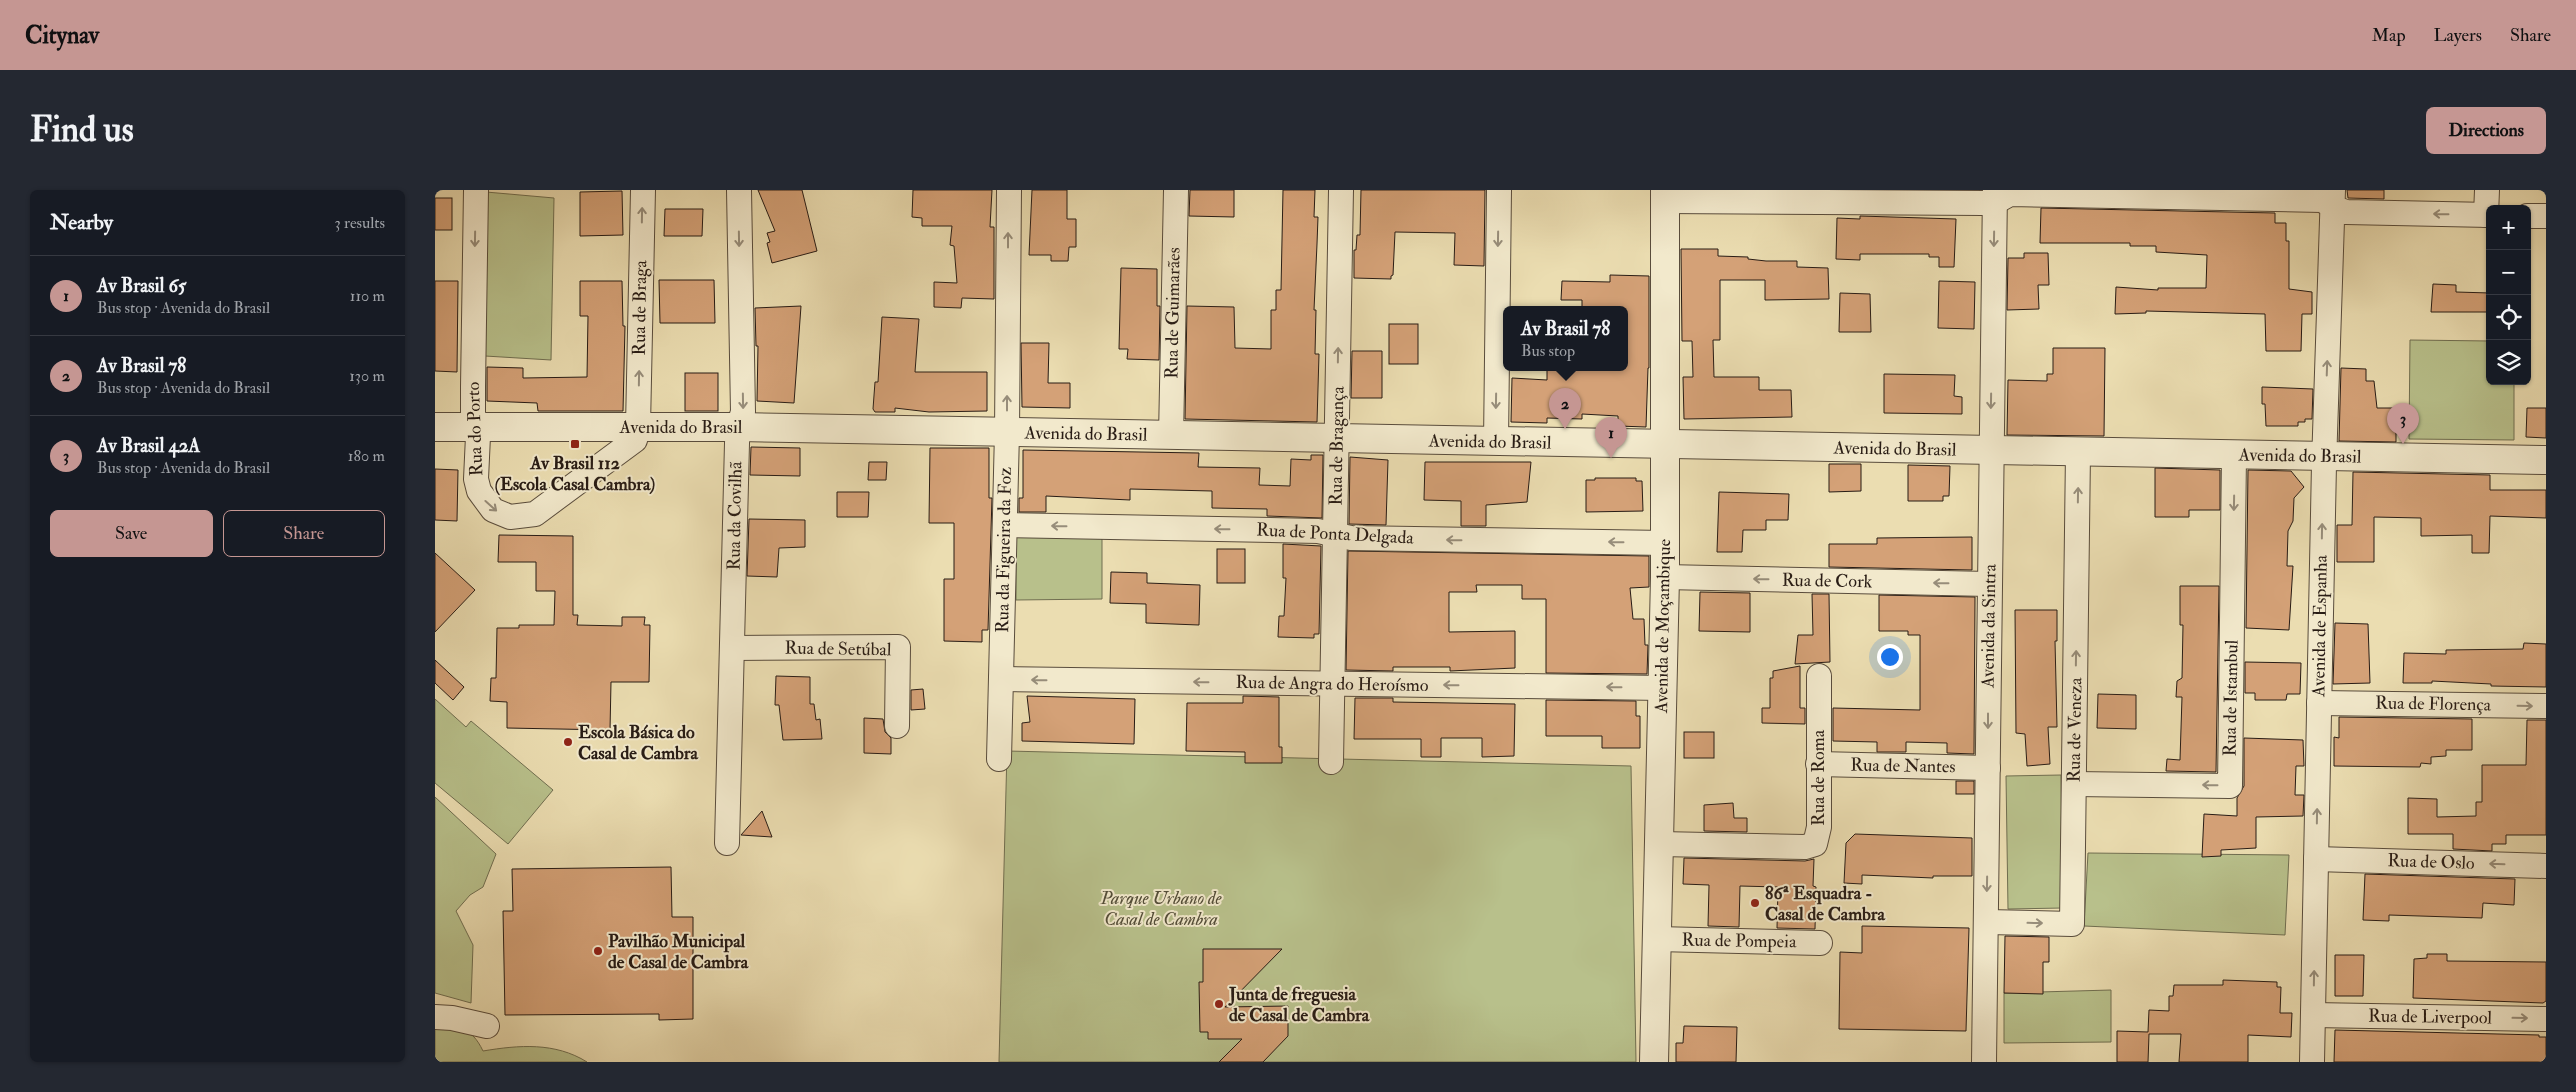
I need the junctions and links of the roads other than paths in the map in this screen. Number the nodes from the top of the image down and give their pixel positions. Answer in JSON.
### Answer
{"nodes":[{"id":1,"x":476,"y":190,"type":"edge"},
{"id":2,"x":643,"y":190,"type":"edge"},
{"id":3,"x":739,"y":190,"type":"edge"},
{"id":4,"x":1009,"y":190,"type":"edge"},
{"id":5,"x":1176,"y":190,"type":"edge"},
{"id":6,"x":1341,"y":190,"type":"edge"},
{"id":7,"x":1499,"y":190,"type":"edge"},
{"id":8,"x":2487,"y":190,"type":"edge"},
{"id":9,"x":1995,"y":194,"type":"edge"},
{"id":10,"x":1665,"y":196,"type":"edge"},
{"id":11,"x":2332,"y":198,"type":"edge"},
{"id":12,"x":2488,"y":205,"type":"edge"},
{"id":13,"x":2486,"y":215,"type":"edge"},
{"id":14,"x":2531,"y":216,"type":"edge"},
{"id":15,"x":2546,"y":216,"type":"edge"},
{"id":16,"x":638,"y":426,"type":"junction"},
{"id":17,"x":435,"y":427,"type":"edge"},
{"id":18,"x":738,"y":427,"type":"junction"},
{"id":19,"x":477,"y":428,"type":"junction"},
{"id":20,"x":1007,"y":432,"type":"junction"},
{"id":21,"x":1171,"y":436,"type":"junction"},
{"id":22,"x":1337,"y":439,"type":"junction"},
{"id":23,"x":1496,"y":442,"type":"junction"},
{"id":24,"x":1665,"y":445,"type":"junction"},
{"id":25,"x":1992,"y":451,"type":"junction"},
{"id":26,"x":2078,"y":452,"type":"junction"},
{"id":27,"x":2234,"y":455,"type":"junction"},
{"id":28,"x":2324,"y":456,"type":"junction"},
{"id":29,"x":2546,"y":460,"type":"edge"},
{"id":30,"x":1005,"y":525,"type":"junction"},
{"id":31,"x":1335,"y":535,"type":"junction"},
{"id":32,"x":1665,"y":543,"type":"junction"},
{"id":33,"x":1665,"y":577,"type":"junction"},
{"id":34,"x":1989,"y":584,"type":"junction"},
{"id":35,"x":732,"y":648,"type":"junction"},
{"id":36,"x":1819,"y":676,"type":"dead end"},
{"id":37,"x":1001,"y":679,"type":"junction"},
{"id":38,"x":1332,"y":684,"type":"junction"},
{"id":39,"x":1663,"y":688,"type":"junction"},
{"id":40,"x":2319,"y":703,"type":"junction"},
{"id":41,"x":2546,"y":706,"type":"edge"},
{"id":42,"x":897,"y":726,"type":"dead end"},
{"id":43,"x":999,"y":759,"type":"dead end"},
{"id":44,"x":1331,"y":762,"type":"dead end"},
{"id":45,"x":1818,"y":764,"type":"junction"},
{"id":46,"x":1988,"y":768,"type":"junction"},
{"id":47,"x":2074,"y":784,"type":"junction"},
{"id":48,"x":727,"y":843,"type":"dead end"},
{"id":49,"x":1660,"y":844,"type":"junction"},
{"id":50,"x":2316,"y":859,"type":"junction"},
{"id":51,"x":2546,"y":866,"type":"edge"},
{"id":52,"x":1987,"y":922,"type":"junction"},
{"id":53,"x":1657,"y":939,"type":"junction"},
{"id":54,"x":1820,"y":943,"type":"dead end"},
{"id":55,"x":2313,"y":1015,"type":"junction"},
{"id":56,"x":435,"y":1017,"type":"edge"},
{"id":57,"x":2546,"y":1019,"type":"edge"},
{"id":58,"x":487,"y":1026,"type":"dead end"},
{"id":59,"x":1654,"y":1062,"type":"edge"},
{"id":60,"x":1984,"y":1062,"type":"edge"},
{"id":61,"x":2313,"y":1062,"type":"edge"}],
"edges":[{"from":1,"to":19,"type":"street","name":"Rua do Porto","one_way":true},
{"from":16,"to":2,"type":"street","name":"Rua de Braga","one_way":true},
{"from":3,"to":18,"type":"street","name":"Rua da Covilhã","one_way":true},
{"from":20,"to":4,"type":"street","name":"Rua da Figueira da Foz","one_way":true},
{"from":5,"to":21,"type":"street","name":"Rua de Guimarães"},
{"from":22,"to":6,"type":"street","name":"Rua de Bragança","one_way":true},
{"from":7,"to":23,"type":"street","one_way":true},
{"from":8,"to":12,"type":"street"},
{"from":9,"to":10,"type":"street"},
{"from":9,"to":11,"type":"street"},
{"from":9,"to":25,"type":"street","name":"Avenida da Sintra","one_way":true},
{"from":10,"to":24,"type":"street","name":"Avenida de Moçambique"},
{"from":13,"to":11,"type":"street","one_way":true},
{"from":28,"to":11,"type":"street","name":"Avenida de Espanha","one_way":true},
{"from":14,"to":15,"type":"street"},
{"from":16,"to":18,"type":"street","name":"Avenida do Brasil"},
{"from":16,"to":19,"type":"street","name":"Avenida do Brasil"},
{"from":19,"to":16,"type":"street","name":"Rua do Porto","one_way":true},
{"from":17,"to":19,"type":"street","name":"Avenida do Brasil"},
{"from":18,"to":20,"type":"street","name":"Avenida do Brasil"},
{"from":18,"to":35,"type":"street","name":"Rua da Covilhã"},
{"from":20,"to":21,"type":"street","name":"Avenida do Brasil"},
{"from":20,"to":30,"type":"street","name":"Rua da Figueira da Foz"},
{"from":21,"to":22,"type":"street","name":"Avenida do Brasil"},
{"from":22,"to":23,"type":"street","name":"Avenida do Brasil"},
{"from":22,"to":31,"type":"street","name":"Rua de Bragança"},
{"from":23,"to":24,"type":"street","name":"Avenida do Brasil"},
{"from":24,"to":25,"type":"street","name":"Avenida do Brasil"},
{"from":24,"to":32,"type":"street","name":"Avenida de Moçambique"},
{"from":25,"to":26,"type":"street","name":"Avenida do Brasil"},
{"from":25,"to":34,"type":"street","name":"Avenida da Sintra"},
{"from":26,"to":27,"type":"street","name":"Avenida do Brasil"},
{"from":47,"to":26,"type":"street","name":"Rua de Veneza","one_way":true},
{"from":27,"to":28,"type":"street","name":"Avenida do Brasil"},
{"from":27,"to":47,"type":"street","name":"Rua de Istambul","one_way":true},
{"from":28,"to":29,"type":"street","name":"Avenida do Brasil"},
{"from":40,"to":28,"type":"street","name":"Avenida de Espanha","one_way":true},
{"from":31,"to":30,"type":"street","name":"Rua de Ponta Delgada","one_way":true},
{"from":30,"to":37,"type":"street","name":"Rua da Figueira da Foz"},
{"from":32,"to":31,"type":"street","name":"Rua de Ponta Delgada","one_way":true},
{"from":31,"to":38,"type":"street","name":"Rua de Bragança"},
{"from":32,"to":33,"type":"street","name":"Avenida de Moçambique"},
{"from":34,"to":33,"type":"street","name":"Rua de Cork","one_way":true},
{"from":33,"to":39,"type":"street","name":"Avenida de Moçambique"},
{"from":34,"to":46,"type":"street","name":"Avenida da Sintra","one_way":true},
{"from":35,"to":42,"type":"street","name":"Rua de Setúbal"},
{"from":35,"to":48,"type":"street","name":"Rua da Covilhã"},
{"from":36,"to":45,"type":"street","name":"Rua de Roma"},
{"from":38,"to":37,"type":"street","name":"Rua de Angra do Heroísmo","one_way":true},
{"from":37,"to":43,"type":"street","name":"Rua da Figueira da Foz"},
{"from":39,"to":38,"type":"street","name":"Rua de Angra do Heroísmo","one_way":true},
{"from":38,"to":44,"type":"street","name":"Rua de Bragança"},
{"from":39,"to":49,"type":"street","name":"Avenida de Moçambique"},
{"from":40,"to":41,"type":"street","name":"Rua de Florença","one_way":true},
{"from":50,"to":40,"type":"street","name":"Avenida de Espanha","one_way":true},
{"from":45,"to":46,"type":"street","name":"Rua de Nantes"},
{"from":45,"to":49,"type":"street","name":"Rua de Roma"},
{"from":46,"to":52,"type":"street","name":"Avenida da Sintra","one_way":true},
{"from":52,"to":47,"type":"street","name":"Rua de Veneza","one_way":true},
{"from":49,"to":53,"type":"street","name":"Avenida de Moçambique"},
{"from":51,"to":50,"type":"street","name":"Rua de Oslo","one_way":true},
{"from":55,"to":50,"type":"street","name":"Avenida de Espanha","one_way":true},
{"from":52,"to":60,"type":"street","name":"Avenida da Sintra"},
{"from":53,"to":54,"type":"street","name":"Rua de Pompeia"},
{"from":53,"to":59,"type":"street","name":"Avenida de Moçambique"},
{"from":55,"to":57,"type":"street","name":"Rua de Liverpool","one_way":true},
{"from":55,"to":61,"type":"street","name":"Avenida de Espanha"},
{"from":56,"to":58,"type":"street"}]}
